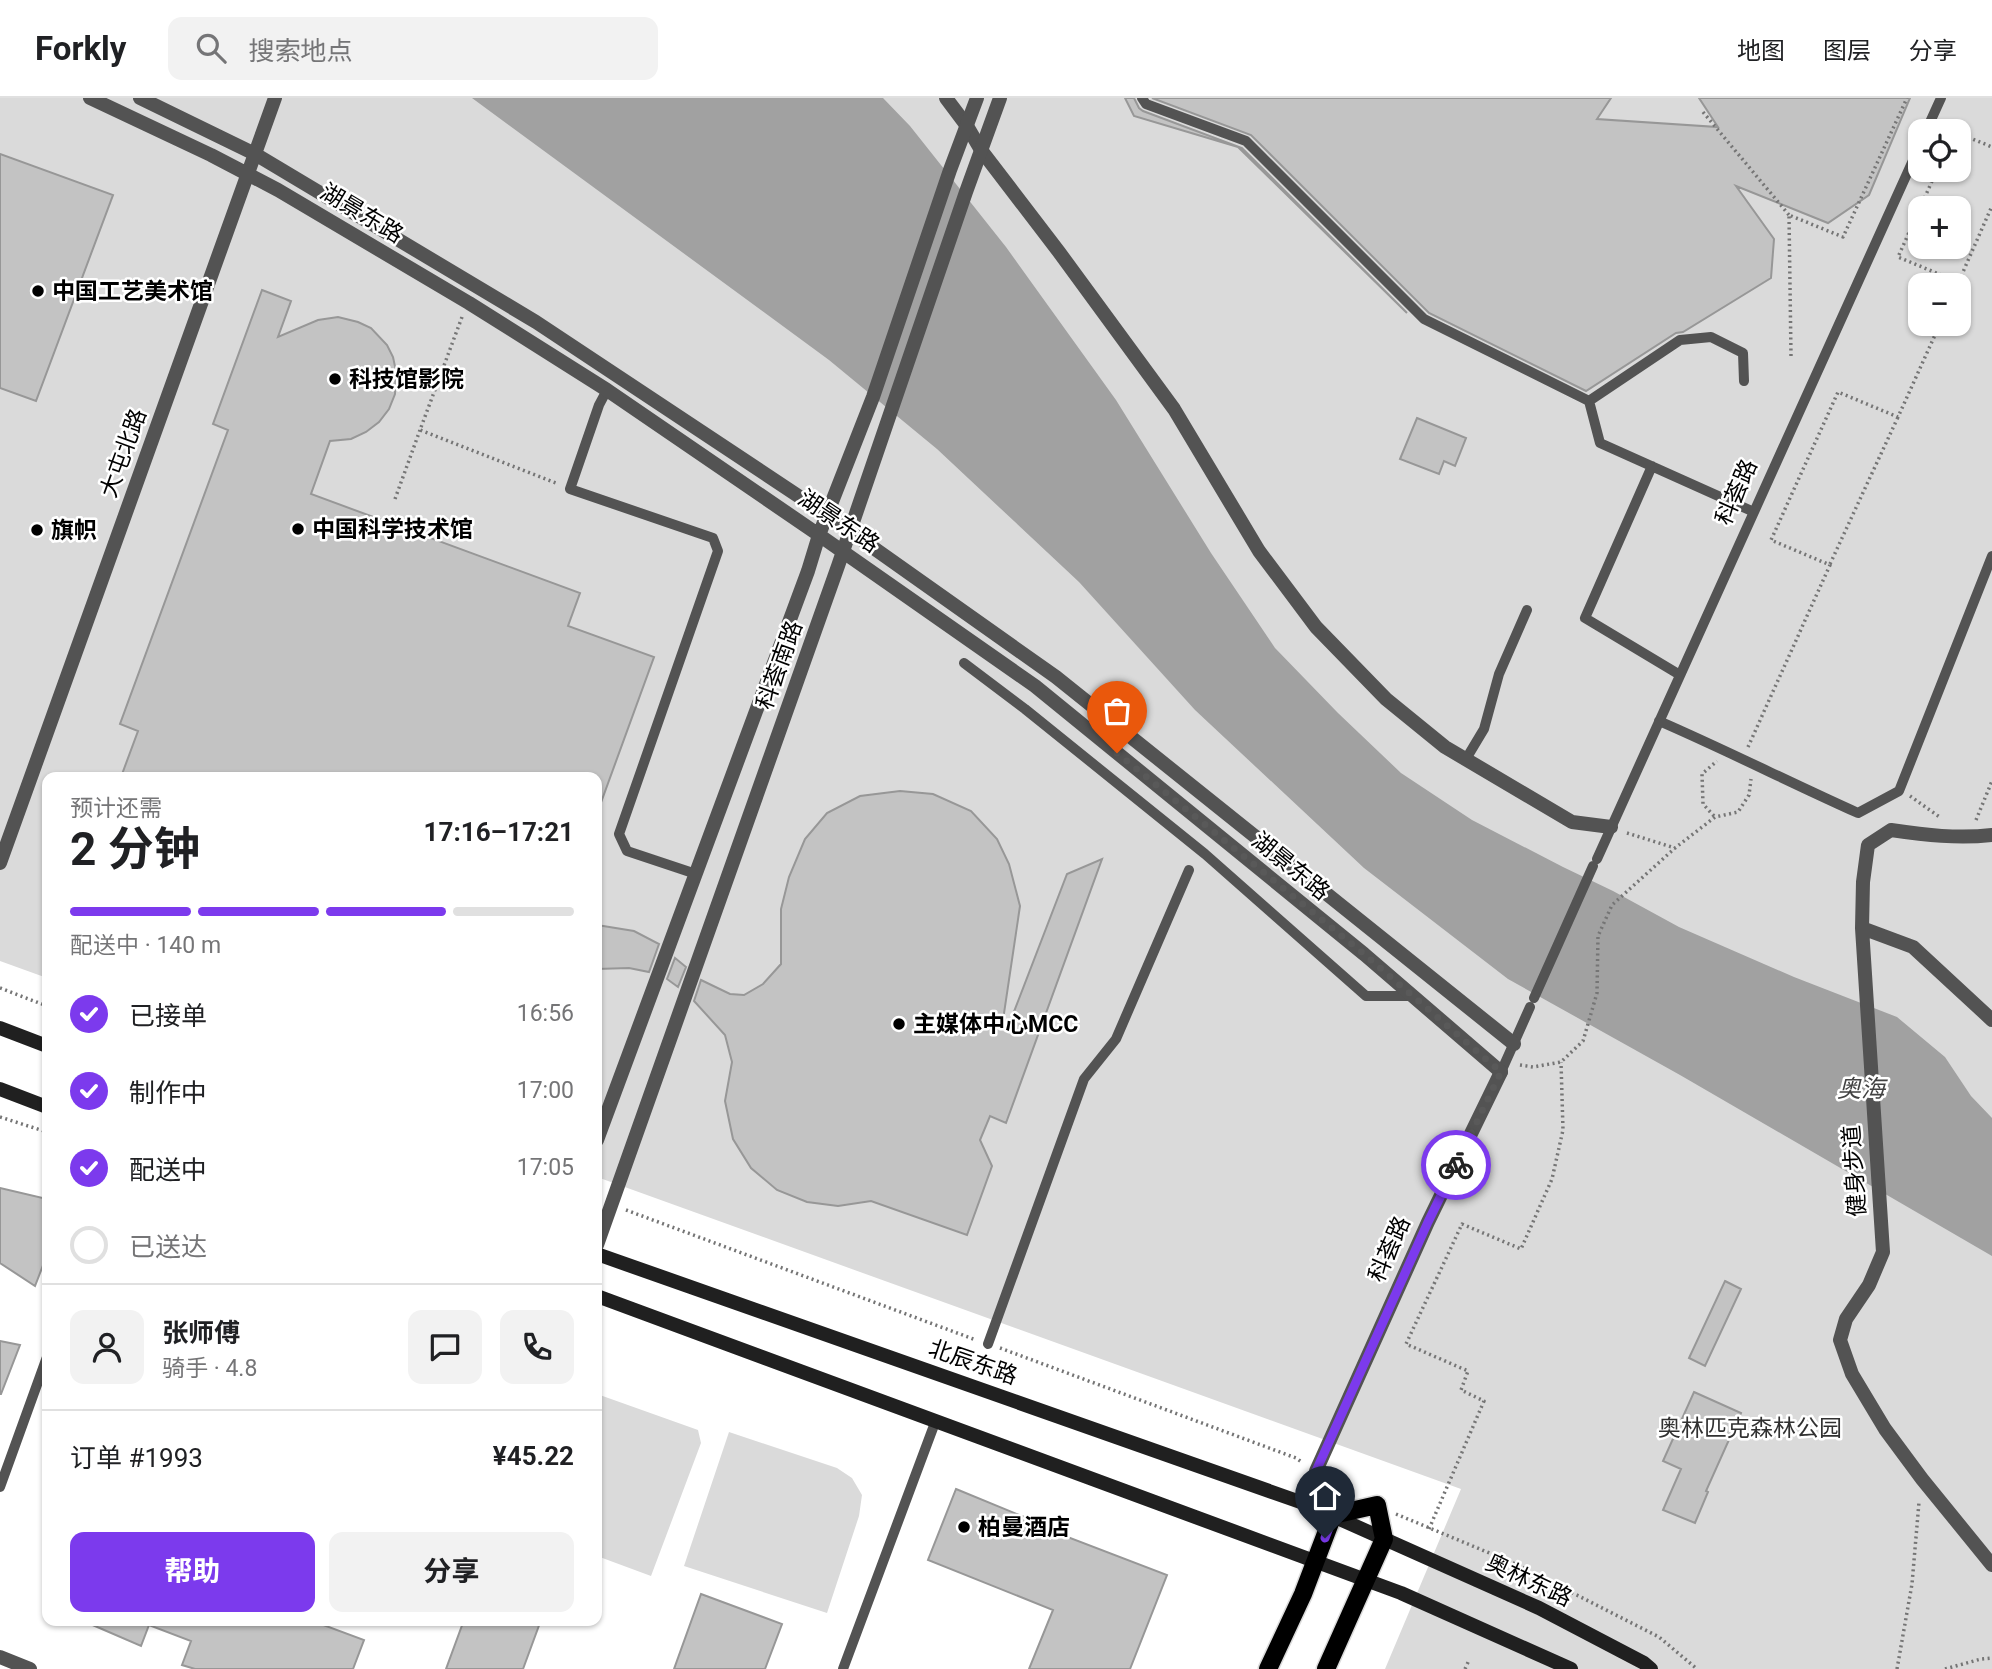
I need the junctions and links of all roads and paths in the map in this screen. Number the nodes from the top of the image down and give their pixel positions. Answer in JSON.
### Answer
{"nodes":[{"id":1,"x":90,"y":98,"type":"edge"},
{"id":2,"x":140,"y":98,"type":"edge"},
{"id":3,"x":275,"y":98,"type":"edge"},
{"id":4,"x":946,"y":98,"type":"edge"},
{"id":5,"x":977,"y":98,"type":"edge"},
{"id":6,"x":1000,"y":98,"type":"edge"},
{"id":7,"x":1142,"y":98,"type":"edge"},
{"id":8,"x":1907,"y":98,"type":"edge"},
{"id":9,"x":1941,"y":98,"type":"edge"},
{"id":10,"x":1703,"y":112,"type":"dead end"},
{"id":11,"x":1931,"y":119,"type":"edge"},
{"id":12,"x":967,"y":126,"type":"junction"},
{"id":13,"x":1971,"y":138,"type":"edge"},
{"id":14,"x":1992,"y":147,"type":"edge"},
{"id":15,"x":981,"y":150,"type":"junction"},
{"id":16,"x":255,"y":154,"type":"junction"},
{"id":17,"x":1908,"y":172,"type":"edge"},
{"id":18,"x":248,"y":175,"type":"junction"},
{"id":19,"x":1992,"y":206,"type":"edge"},
{"id":20,"x":1789,"y":215,"type":"junction"},
{"id":21,"x":1908,"y":235,"type":"edge"},
{"id":22,"x":1934,"y":273,"type":"edge"},
{"id":23,"x":1963,"y":273,"type":"edge"},
{"id":24,"x":469,"y":303,"type":"junction"},
{"id":25,"x":1935,"y":336,"type":"edge"},
{"id":26,"x":1791,"y":356,"type":"dead end"},
{"id":27,"x":1744,"y":382,"type":"dead end"},
{"id":28,"x":607,"y":390,"type":"junction"},
{"id":29,"x":1589,"y":401,"type":"junction"},
{"id":30,"x":1898,"y":417,"type":"junction"},
{"id":31,"x":420,"y":430,"type":"junction"},
{"id":32,"x":1652,"y":466,"type":"junction"},
{"id":33,"x":570,"y":489,"type":"junction"},
{"id":34,"x":395,"y":499,"type":"dead end"},
{"id":35,"x":1754,"y":512,"type":"junction"},
{"id":36,"x":827,"y":515,"type":"junction"},
{"id":37,"x":849,"y":532,"type":"junction"},
{"id":38,"x":819,"y":535,"type":"junction"},
{"id":39,"x":843,"y":551,"type":"junction"},
{"id":40,"x":1992,"y":556,"type":"edge"},
{"id":41,"x":1830,"y":565,"type":"junction"},
{"id":42,"x":1527,"y":610,"type":"dead end"},
{"id":43,"x":964,"y":663,"type":"dead end"},
{"id":44,"x":1680,"y":675,"type":"junction"},
{"id":45,"x":1659,"y":721,"type":"junction"},
{"id":46,"x":1743,"y":758,"type":"junction"},
{"id":47,"x":1466,"y":759,"type":"junction"},
{"id":48,"x":1992,"y":781,"type":"edge"},
{"id":49,"x":1899,"y":789,"type":"junction"},
{"id":50,"x":1715,"y":817,"type":"junction"},
{"id":51,"x":1611,"y":827,"type":"junction"},
{"id":52,"x":1992,"y":835,"type":"edge"},
{"id":53,"x":1969,"y":838,"type":"junction"},
{"id":54,"x":1675,"y":848,"type":"junction"},
{"id":55,"x":0,"y":863,"type":"edge"},
{"id":56,"x":1189,"y":870,"type":"dead end"},
{"id":57,"x":696,"y":874,"type":"junction"},
{"id":58,"x":1862,"y":928,"type":"junction"},
{"id":59,"x":0,"y":988,"type":"edge"},
{"id":60,"x":1452,"y":995,"type":"junction"},
{"id":61,"x":1412,"y":996,"type":"junction"},
{"id":62,"x":42,"y":1004,"type":"edge"},
{"id":63,"x":1434,"y":1015,"type":"junction"},
{"id":64,"x":1992,"y":1020,"type":"edge"},
{"id":65,"x":0,"y":1028,"type":"edge"},
{"id":66,"x":42,"y":1044,"type":"edge"},
{"id":67,"x":1514,"y":1044,"type":"junction"},
{"id":68,"x":1560,"y":1062,"type":"junction"},
{"id":69,"x":1503,"y":1068,"type":"junction"},
{"id":70,"x":0,"y":1089,"type":"edge"},
{"id":71,"x":42,"y":1105,"type":"edge"},
{"id":72,"x":0,"y":1117,"type":"edge"},
{"id":73,"x":602,"y":1127,"type":"edge"},
{"id":74,"x":42,"y":1130,"type":"edge"},
{"id":75,"x":611,"y":1205,"type":"junction"},
{"id":76,"x":602,"y":1231,"type":"edge"},
{"id":77,"x":602,"y":1256,"type":"edge"},
{"id":78,"x":602,"y":1298,"type":"edge"},
{"id":79,"x":988,"y":1344,"type":"junction"},
{"id":80,"x":42,"y":1371,"type":"edge"},
{"id":81,"x":936,"y":1420,"type":"junction"},
{"id":82,"x":1316,"y":1471,"type":"junction"},
{"id":83,"x":1922,"y":1479,"type":"junction"},
{"id":84,"x":0,"y":1487,"type":"edge"},
{"id":85,"x":1377,"y":1505,"type":"junction"},
{"id":86,"x":1334,"y":1515,"type":"junction"},
{"id":87,"x":1429,"y":1529,"type":"junction"},
{"id":88,"x":1384,"y":1539,"type":"junction"},
{"id":89,"x":1315,"y":1560,"type":"junction"},
{"id":90,"x":1992,"y":1565,"type":"edge"},
{"id":91,"x":1367,"y":1580,"type":"junction"},
{"id":92,"x":0,"y":1657,"type":"edge"},
{"id":93,"x":1992,"y":1658,"type":"edge"},
{"id":94,"x":1469,"y":1660,"type":"dead end"},
{"id":95,"x":30,"y":1669,"type":"edge"},
{"id":96,"x":843,"y":1669,"type":"edge"},
{"id":97,"x":1268,"y":1669,"type":"edge"},
{"id":98,"x":1326,"y":1669,"type":"edge"},
{"id":99,"x":1465,"y":1669,"type":"edge"},
{"id":100,"x":1571,"y":1669,"type":"edge"},
{"id":101,"x":1651,"y":1669,"type":"edge"},
{"id":102,"x":1697,"y":1669,"type":"edge"},
{"id":103,"x":1897,"y":1669,"type":"edge"},
{"id":104,"x":1945,"y":1669,"type":"edge"}],
"edges":[{"from":1,"to":18,"type":"street","name":"湖景东路"},
{"from":2,"to":16,"type":"street","name":"湖景东路"},
{"from":3,"to":16,"type":"street","name":"大屯北路"},
{"from":4,"to":12,"type":"street"},
{"from":5,"to":12,"type":"street","name":"科荟南路"},
{"from":6,"to":15,"type":"street","name":"科荟南路"},
{"from":7,"to":29,"type":"lane"},
{"from":8,"to":20,"type":"path"},
{"from":9,"to":11,"type":"lane"},
{"from":10,"to":20,"type":"path"},
{"from":12,"to":15,"type":"street"},
{"from":12,"to":36,"type":"street","name":"科荟南路"},
{"from":13,"to":14,"type":"path"},
{"from":15,"to":37,"type":"street","name":"科荟南路"},
{"from":15,"to":47,"type":"street"},
{"from":16,"to":18,"type":"street","name":"大屯北路"},
{"from":16,"to":36,"type":"street","name":"湖景东路"},
{"from":17,"to":35,"type":"lane","name":"科荟路"},
{"from":18,"to":24,"type":"street","name":"湖景东路"},
{"from":18,"to":55,"type":"street","name":"大屯北路"},
{"from":19,"to":23,"type":"path"},
{"from":20,"to":26,"type":"path"},
{"from":21,"to":22,"type":"path"},
{"from":24,"to":28,"type":"street","name":"湖景东路"},
{"from":24,"to":31,"type":"path"},
{"from":25,"to":30,"type":"path"},
{"from":27,"to":29,"type":"lane"},
{"from":28,"to":33,"type":"lane"},
{"from":28,"to":38,"type":"street","name":"湖景东路"},
{"from":29,"to":32,"type":"lane"},
{"from":30,"to":41,"type":"path"},
{"from":30,"to":41,"type":"path"},
{"from":31,"to":33,"type":"path"},
{"from":31,"to":34,"type":"path"},
{"from":32,"to":35,"type":"lane"},
{"from":32,"to":44,"type":"lane"},
{"from":33,"to":57,"type":"lane"},
{"from":35,"to":44,"type":"lane","name":"科荟路"},
{"from":36,"to":37,"type":"street","name":"湖景东路"},
{"from":36,"to":38,"type":"street","name":"科荟南路"},
{"from":37,"to":39,"type":"street","name":"科荟南路"},
{"from":37,"to":60,"type":"street","name":"湖景东路"},
{"from":38,"to":39,"type":"street","name":"湖景东路"},
{"from":38,"to":57,"type":"street","name":"科荟南路"},
{"from":39,"to":61,"type":"street","name":"湖景东路"},
{"from":39,"to":75,"type":"street","name":"科荟南路"},
{"from":40,"to":49,"type":"lane"},
{"from":41,"to":46,"type":"path"},
{"from":42,"to":47,"type":"lane"},
{"from":43,"to":61,"type":"lane"},
{"from":44,"to":45,"type":"lane","name":"科荟路"},
{"from":45,"to":46,"type":"lane"},
{"from":45,"to":51,"type":"lane","name":"科荟路"},
{"from":46,"to":49,"type":"lane"},
{"from":46,"to":50,"type":"path"},
{"from":46,"to":50,"type":"path"},
{"from":47,"to":51,"type":"street"},
{"from":48,"to":53,"type":"path"},
{"from":49,"to":53,"type":"path"},
{"from":50,"to":54,"type":"path"},
{"from":51,"to":54,"type":"path"},
{"from":51,"to":67,"type":"lane","name":"科荟路"},
{"from":52,"to":53,"type":"street","name":"健身步道"},
{"from":53,"to":58,"type":"street","name":"健身步道"},
{"from":54,"to":68,"type":"path"},
{"from":56,"to":79,"type":"lane"},
{"from":57,"to":73,"type":"street","name":"科荟南路"},
{"from":58,"to":64,"type":"street"},
{"from":58,"to":83,"type":"street","name":"健身步道"},
{"from":59,"to":62,"type":"path"},
{"from":60,"to":63,"type":"street"},
{"from":60,"to":67,"type":"street","name":"湖景东路"},
{"from":61,"to":63,"type":"street","name":"湖景东路"},
{"from":63,"to":69,"type":"street","name":"湖景东路"},
{"from":65,"to":66,"type":"main road"},
{"from":67,"to":69,"type":"lane","name":"科荟路"},
{"from":68,"to":69,"type":"path"},
{"from":68,"to":87,"type":"path"},
{"from":69,"to":82,"type":"street","name":"科荟路"},
{"from":70,"to":71,"type":"main road"},
{"from":72,"to":74,"type":"path"},
{"from":75,"to":76,"type":"street","name":"科荟南路"},
{"from":75,"to":79,"type":"path"},
{"from":77,"to":86,"type":"main road","name":"北辰东路"},
{"from":78,"to":81,"type":"main road"},
{"from":79,"to":82,"type":"path"},
{"from":80,"to":84,"type":"lane"},
{"from":81,"to":89,"type":"main road"},
{"from":81,"to":96,"type":"lane"},
{"from":82,"to":86,"type":"street"},
{"from":83,"to":90,"type":"street","name":"健身步道"},
{"from":83,"to":103,"type":"path"},
{"from":85,"to":86,"type":"main road"},
{"from":85,"to":87,"type":"path"},
{"from":85,"to":88,"type":"main road"},
{"from":86,"to":88,"type":"main road","name":"北辰东路"},
{"from":86,"to":89,"type":"main road"},
{"from":87,"to":102,"type":"path"},
{"from":88,"to":91,"type":"main road"},
{"from":88,"to":101,"type":"main road","name":"奥林东路"},
{"from":89,"to":91,"type":"main road"},
{"from":89,"to":97,"type":"main road"},
{"from":91,"to":98,"type":"main road"},
{"from":91,"to":100,"type":"main road"},
{"from":92,"to":95,"type":"street"},
{"from":93,"to":104,"type":"path"},
{"from":94,"to":99,"type":"path"}]}
